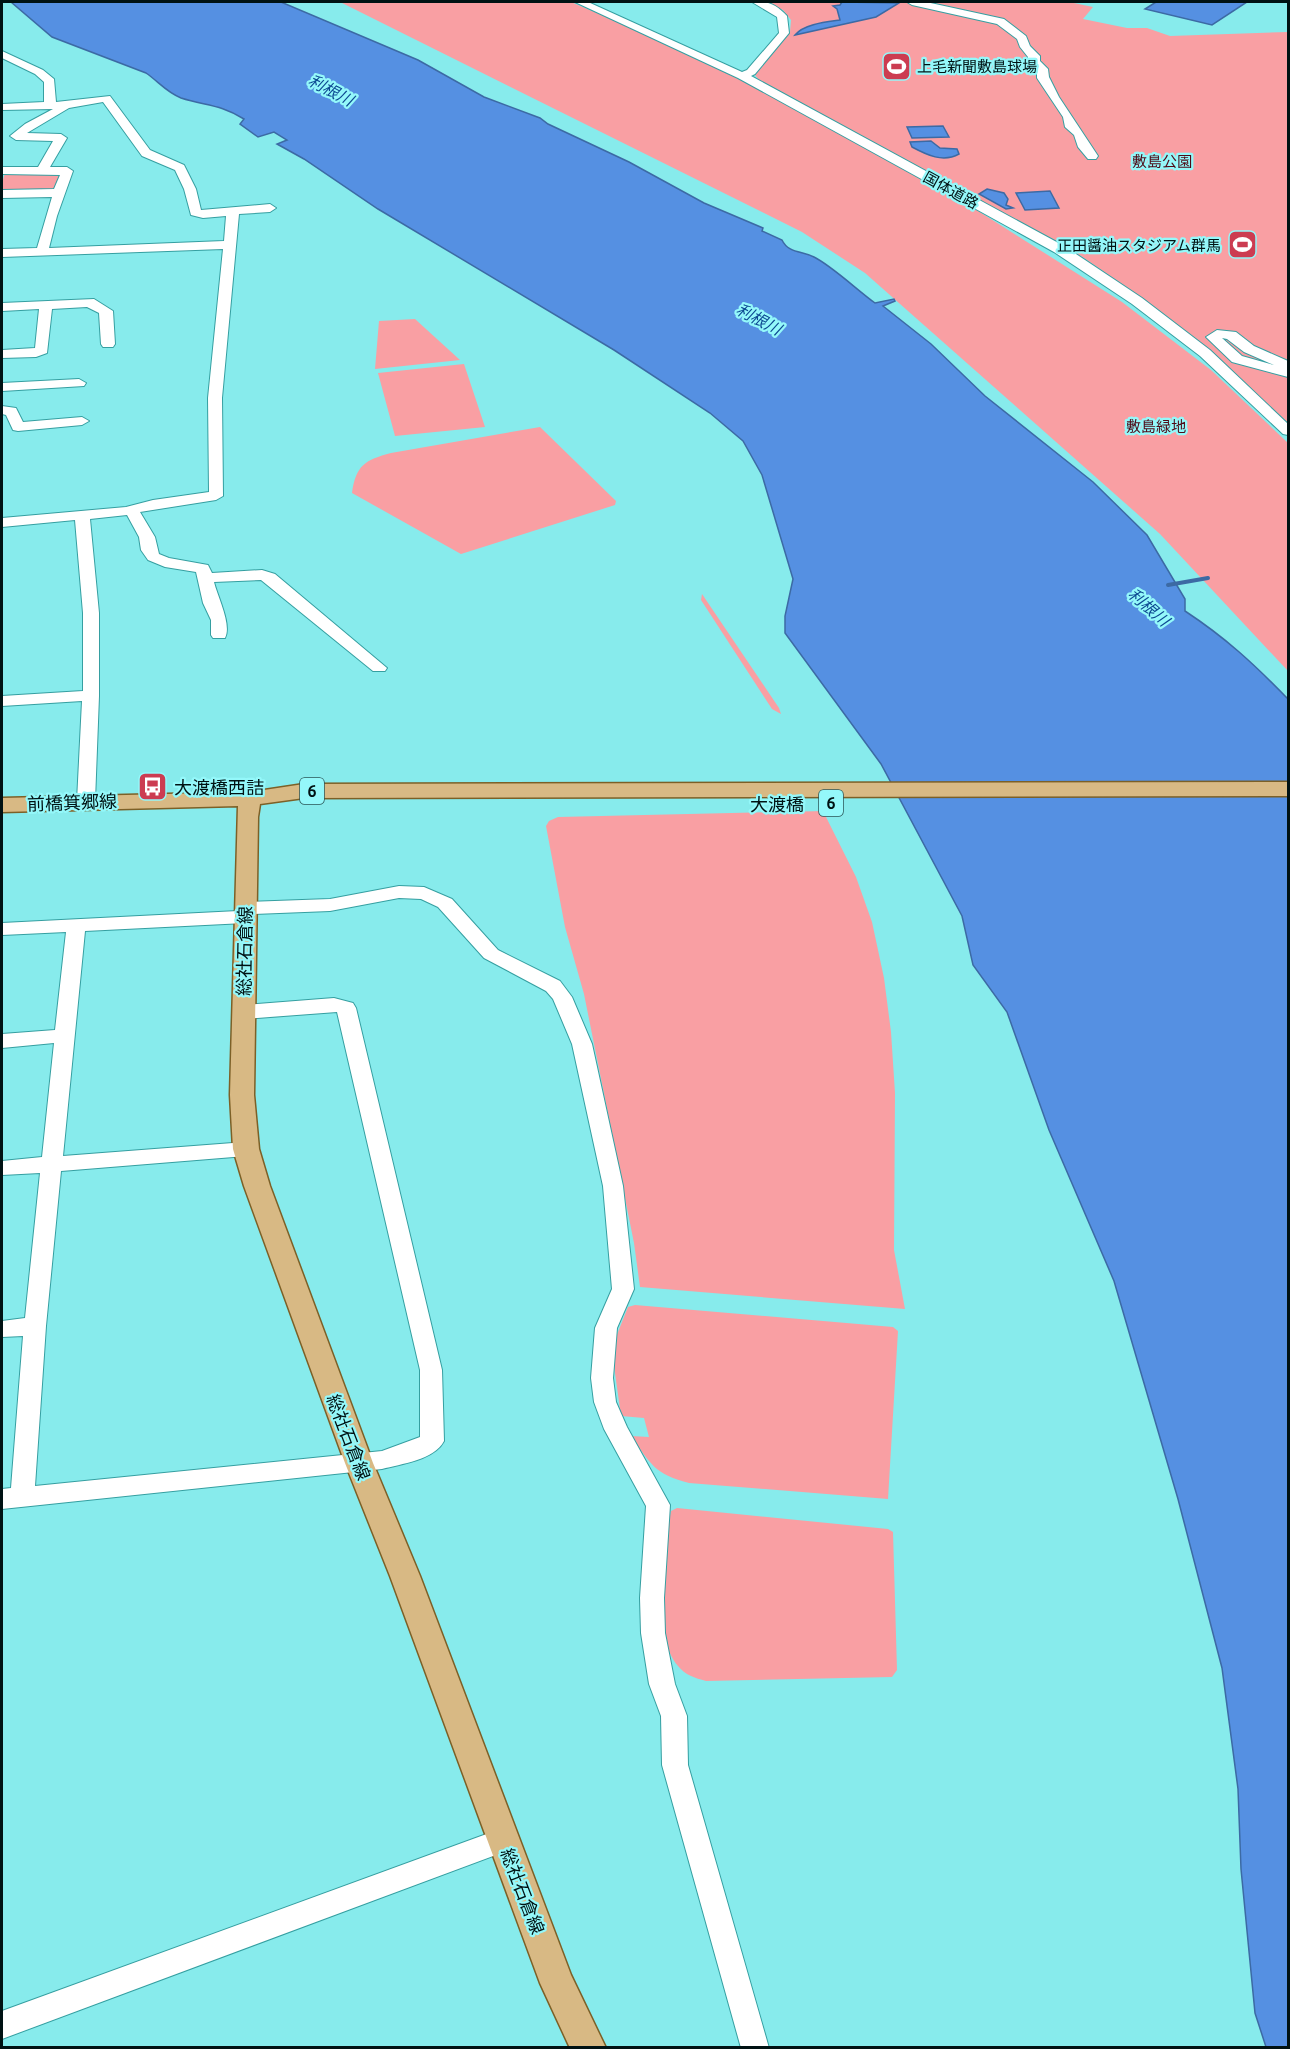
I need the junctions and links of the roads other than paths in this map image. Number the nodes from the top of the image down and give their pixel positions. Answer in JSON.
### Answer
{"nodes":[{"id":1,"x":580,"y":2,"type":"edge"},
{"id":2,"x":757,"y":2,"type":"edge"},
{"id":3,"x":912,"y":2,"type":"edge"},
{"id":4,"x":2,"y":54,"type":"edge"},
{"id":5,"x":742,"y":76,"type":"junction"},
{"id":6,"x":50,"y":105,"type":"junction"},
{"id":7,"x":64,"y":105,"type":"junction"},
{"id":8,"x":2,"y":107,"type":"edge"},
{"id":9,"x":1092,"y":156,"type":"dead end"},
{"id":10,"x":42,"y":170,"type":"junction"},
{"id":11,"x":2,"y":171,"type":"edge"},
{"id":12,"x":60,"y":193,"type":"junction"},
{"id":13,"x":2,"y":194,"type":"edge"},
{"id":14,"x":270,"y":208,"type":"dead end"},
{"id":15,"x":233,"y":212,"type":"junction"},
{"id":16,"x":230,"y":245,"type":"junction"},
{"id":17,"x":42,"y":252,"type":"junction"},
{"id":18,"x":2,"y":253,"type":"edge"},
{"id":19,"x":46,"y":306,"type":"junction"},
{"id":20,"x":2,"y":307,"type":"edge"},
{"id":21,"x":108,"y":344,"type":"dead end"},
{"id":22,"x":2,"y":354,"type":"edge"},
{"id":23,"x":1288,"y":366,"type":"edge"},
{"id":24,"x":1288,"y":373,"type":"edge"},
{"id":25,"x":79,"y":383,"type":"dead end"},
{"id":26,"x":2,"y":387,"type":"edge"},
{"id":27,"x":2,"y":410,"type":"edge"},
{"id":28,"x":82,"y":421,"type":"dead end"},
{"id":29,"x":1288,"y":430,"type":"edge"},
{"id":30,"x":131,"y":510,"type":"junction"},
{"id":31,"x":82,"y":516,"type":"junction"},
{"id":32,"x":2,"y":522,"type":"edge"},
{"id":33,"x":207,"y":578,"type":"junction"},
{"id":34,"x":219,"y":635,"type":"dead end"},
{"id":35,"x":379,"y":668,"type":"dead end"},
{"id":36,"x":91,"y":696,"type":"junction"},
{"id":37,"x":2,"y":701,"type":"edge"},
{"id":38,"x":1288,"y":789,"type":"edge"},
{"id":39,"x":374,"y":798,"type":"junction"},
{"id":40,"x":250,"y":799,"type":"junction"},
{"id":41,"x":86,"y":801,"type":"junction"},
{"id":42,"x":1288,"y":802,"type":"edge"},
{"id":43,"x":2,"y":804,"type":"edge"},
{"id":44,"x":245,"y":912,"type":"junction"},
{"id":45,"x":76,"y":924,"type":"junction"},
{"id":46,"x":2,"y":928,"type":"edge"},
{"id":47,"x":243,"y":1012,"type":"junction"},
{"id":48,"x":63,"y":1036,"type":"junction"},
{"id":49,"x":2,"y":1041,"type":"edge"},
{"id":50,"x":246,"y":1149,"type":"junction"},
{"id":51,"x":52,"y":1163,"type":"junction"},
{"id":52,"x":2,"y":1168,"type":"edge"},
{"id":53,"x":36,"y":1326,"type":"junction"},
{"id":54,"x":2,"y":1329,"type":"edge"},
{"id":55,"x":359,"y":1463,"type":"junction"},
{"id":56,"x":12,"y":1498,"type":"edge"},
{"id":57,"x":503,"y":1840,"type":"junction"},
{"id":58,"x":2,"y":2025,"type":"edge"},
{"id":59,"x":589,"y":2048,"type":"edge"},
{"id":60,"x":755,"y":2048,"type":"edge"}],
"edges":[{"from":1,"to":5,"type":"street","name":"国体道路"},
{"from":2,"to":5,"type":"street"},
{"from":3,"to":9,"type":"street"},
{"from":4,"to":6,"type":"street"},
{"from":5,"to":29,"type":"street","name":"国体道路"},
{"from":6,"to":7,"type":"street"},
{"from":6,"to":8,"type":"street"},
{"from":7,"to":10,"type":"street"},
{"from":7,"to":15,"type":"street"},
{"from":10,"to":11,"type":"street"},
{"from":10,"to":12,"type":"street"},
{"from":12,"to":13,"type":"street"},
{"from":12,"to":17,"type":"street"},
{"from":14,"to":15,"type":"street"},
{"from":15,"to":16,"type":"street"},
{"from":16,"to":17,"type":"street"},
{"from":16,"to":30,"type":"street"},
{"from":17,"to":18,"type":"street"},
{"from":19,"to":20,"type":"street"},
{"from":19,"to":21,"type":"street"},
{"from":19,"to":22,"type":"street"},
{"from":23,"to":24,"type":"street"},
{"from":25,"to":26,"type":"street"},
{"from":27,"to":28,"type":"street"},
{"from":30,"to":31,"type":"street"},
{"from":30,"to":33,"type":"street"},
{"from":31,"to":32,"type":"street"},
{"from":31,"to":36,"type":"street"},
{"from":33,"to":34,"type":"street"},
{"from":33,"to":35,"type":"street"},
{"from":36,"to":37,"type":"street"},
{"from":36,"to":41,"type":"street"},
{"from":38,"to":39,"type":"main road","name":"大渡橋","number":"6"},
{"from":39,"to":40,"type":"main road","name":"前橋箕郷線","number":"6"},
{"from":39,"to":42,"type":"main road","name":"大渡橋","number":"6"},
{"from":40,"to":41,"type":"main road","name":"前橋箕郷線","number":"6"},
{"from":40,"to":44,"type":"main road","name":"総社石倉線"},
{"from":41,"to":43,"type":"main road","name":"前橋箕郷線","number":"6"},
{"from":44,"to":45,"type":"street"},
{"from":44,"to":47,"type":"main road","name":"総社石倉線"},
{"from":44,"to":60,"type":"street"},
{"from":45,"to":46,"type":"street"},
{"from":45,"to":48,"type":"street"},
{"from":47,"to":50,"type":"main road","name":"総社石倉線"},
{"from":47,"to":55,"type":"street"},
{"from":48,"to":49,"type":"street"},
{"from":48,"to":51,"type":"street"},
{"from":50,"to":51,"type":"street"},
{"from":50,"to":55,"type":"main road","name":"総社石倉線"},
{"from":51,"to":52,"type":"street"},
{"from":51,"to":53,"type":"street"},
{"from":53,"to":54,"type":"street"},
{"from":53,"to":56,"type":"street"},
{"from":55,"to":56,"type":"street"},
{"from":55,"to":57,"type":"main road","name":"総社石倉線"},
{"from":57,"to":58,"type":"street"},
{"from":57,"to":59,"type":"main road","name":"総社石倉線"}]}
